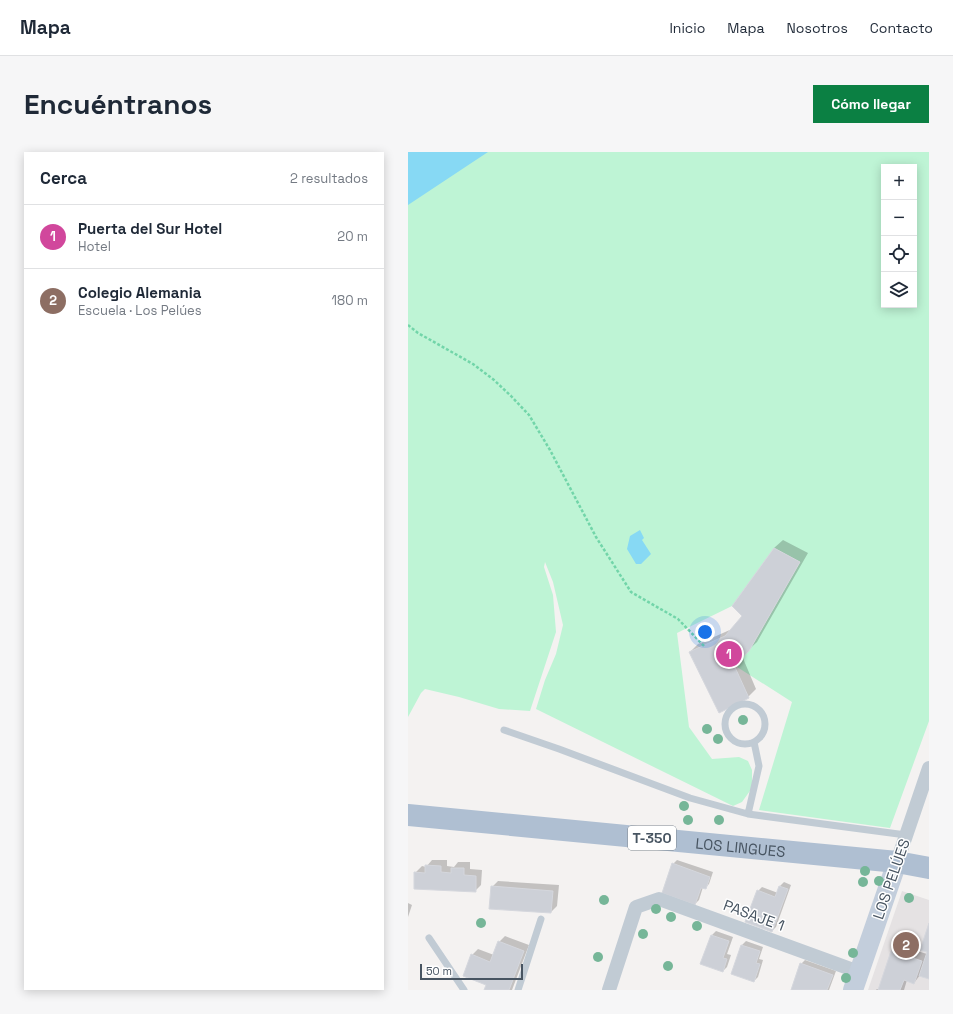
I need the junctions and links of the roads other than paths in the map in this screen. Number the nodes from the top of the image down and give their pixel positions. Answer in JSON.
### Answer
{"nodes":[{"id":1,"x":504,"y":730,"type":"dead end"},
{"id":2,"x":754,"y":742,"type":"junction"},
{"id":3,"x":929,"y":768,"type":"edge"},
{"id":4,"x":748,"y":814,"type":"junction"},
{"id":5,"x":408,"y":815,"type":"edge"},
{"id":6,"x":906,"y":835,"type":"junction"},
{"id":7,"x":897,"y":862,"type":"junction"},
{"id":8,"x":929,"y":868,"type":"edge"},
{"id":9,"x":541,"y":918,"type":"dead end"},
{"id":10,"x":428,"y":938,"type":"dead end"},
{"id":11,"x":856,"y":981,"type":"edge"},
{"id":12,"x":464,"y":990,"type":"edge"},
{"id":13,"x":518,"y":990,"type":"edge"},
{"id":14,"x":609,"y":990,"type":"edge"}],
"edges":[{"from":1,"to":4,"type":"lane"},
{"from":2,"to":2,"type":"lane"},
{"from":2,"to":4,"type":"lane"},
{"from":3,"to":6,"type":"street","name":"LOS PELÚES"},
{"from":4,"to":6,"type":"lane"},
{"from":5,"to":7,"type":"main road","name":"LOS LINGUES","number":"T-350"},
{"from":6,"to":7,"type":"street","name":"LOS PELÚES"},
{"from":7,"to":8,"type":"main road","name":"LOS LINGUES","number":"T-350"},
{"from":7,"to":11,"type":"street","name":"LOS PELÚES"},
{"from":9,"to":13,"type":"lane"},
{"from":10,"to":12,"type":"lane"},
{"from":11,"to":14,"type":"street","name":"PASAJE 1"}]}
